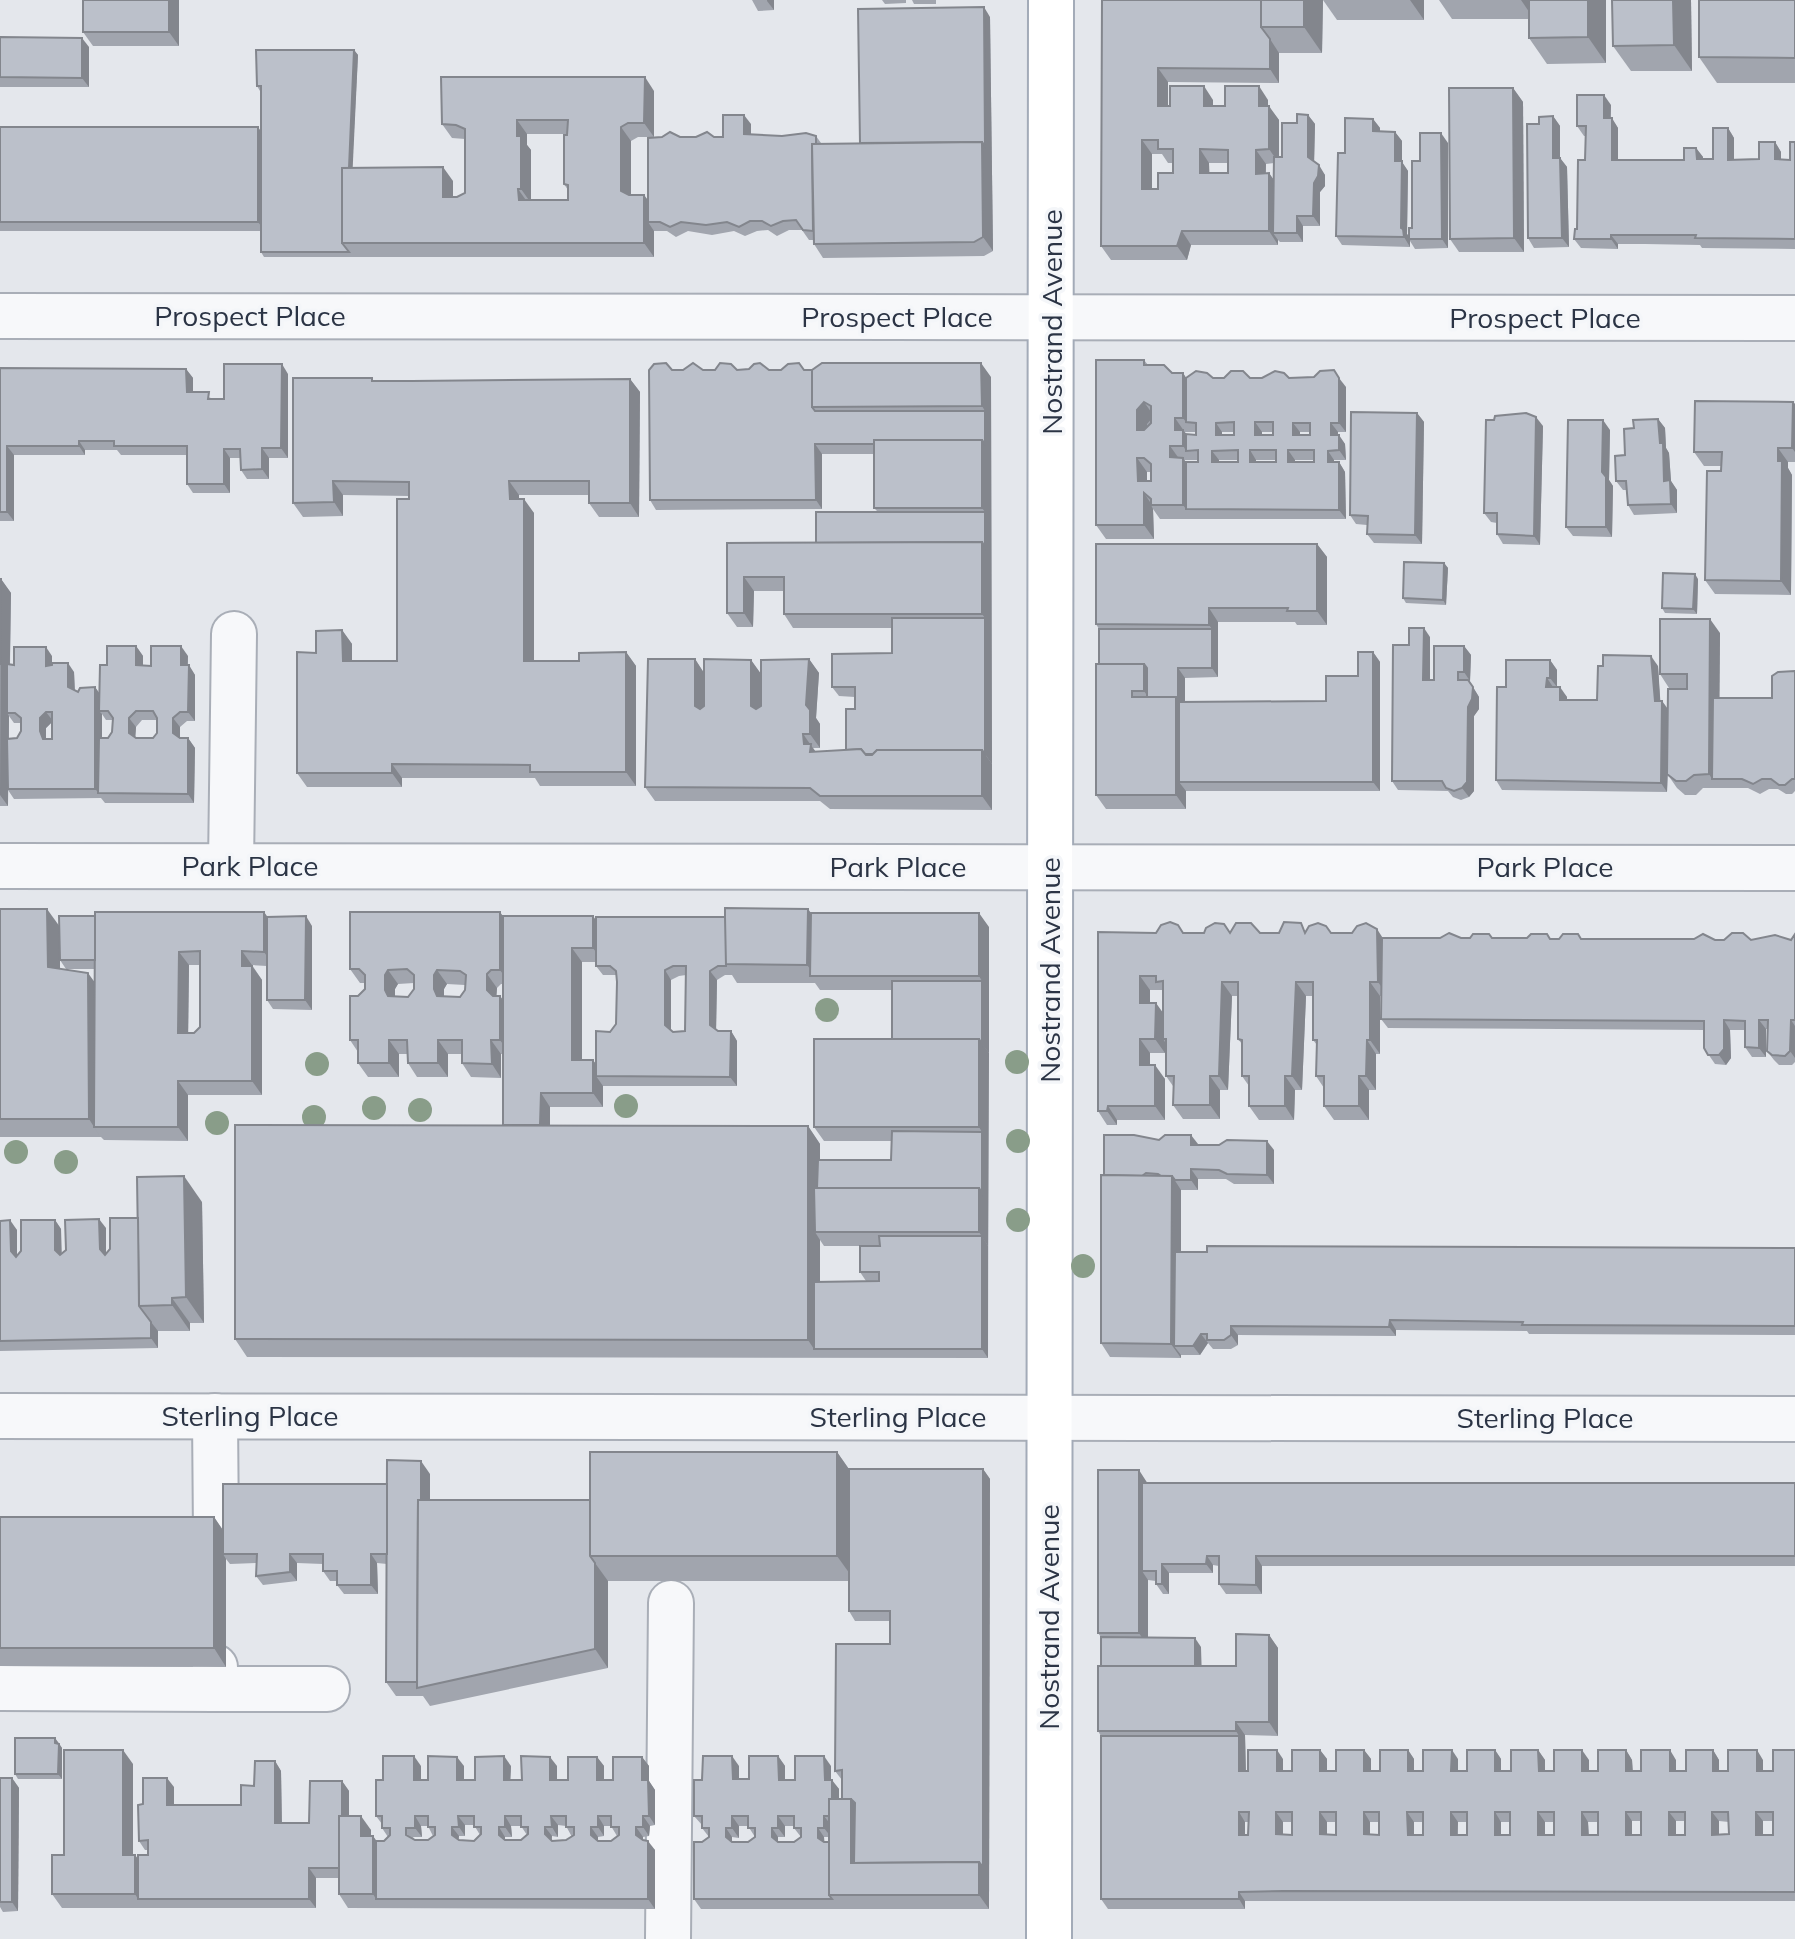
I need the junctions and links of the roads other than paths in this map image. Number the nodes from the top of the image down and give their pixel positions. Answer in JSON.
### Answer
{"nodes":[{"id":1,"x":1051,"y":0,"type":"edge"},
{"id":2,"x":0,"y":316,"type":"edge"},
{"id":3,"x":1052,"y":317,"type":"junction"},
{"id":4,"x":1795,"y":318,"type":"edge"},
{"id":5,"x":234,"y":634,"type":"dead end"},
{"id":6,"x":0,"y":866,"type":"edge"},
{"id":7,"x":231,"y":866,"type":"junction"},
{"id":8,"x":1051,"y":867,"type":"junction"},
{"id":9,"x":1795,"y":868,"type":"edge"},
{"id":10,"x":0,"y":1416,"type":"edge"},
{"id":11,"x":215,"y":1416,"type":"junction"},
{"id":12,"x":1049,"y":1418,"type":"junction"},
{"id":13,"x":1795,"y":1419,"type":"edge"},
{"id":14,"x":216,"y":1535,"type":"edge"},
{"id":15,"x":671,"y":1603,"type":"edge"},
{"id":16,"x":0,"y":1688,"type":"edge"},
{"id":17,"x":327,"y":1689,"type":"dead end"},
{"id":18,"x":668,"y":1939,"type":"edge"},
{"id":19,"x":1049,"y":1939,"type":"edge"}],
"edges":[{"from":1,"to":3,"type":"main road","name":"Nostrand Avenue"},
{"from":2,"to":3,"type":"street","name":"Prospect Place"},
{"from":3,"to":4,"type":"street","name":"Prospect Place"},
{"from":3,"to":8,"type":"main road","name":"Nostrand Avenue"},
{"from":5,"to":7,"type":"street"},
{"from":6,"to":7,"type":"street","name":"Park Place"},
{"from":7,"to":8,"type":"street","name":"Park Place"},
{"from":8,"to":9,"type":"street","name":"Park Place"},
{"from":8,"to":12,"type":"main road","name":"Nostrand Avenue"},
{"from":10,"to":11,"type":"street","name":"Sterling Place"},
{"from":11,"to":12,"type":"street","name":"Sterling Place"},
{"from":11,"to":14,"type":"street"},
{"from":12,"to":13,"type":"street","name":"Sterling Place"},
{"from":12,"to":19,"type":"main road","name":"Nostrand Avenue"},
{"from":15,"to":18,"type":"street"},
{"from":16,"to":17,"type":"street"}]}
